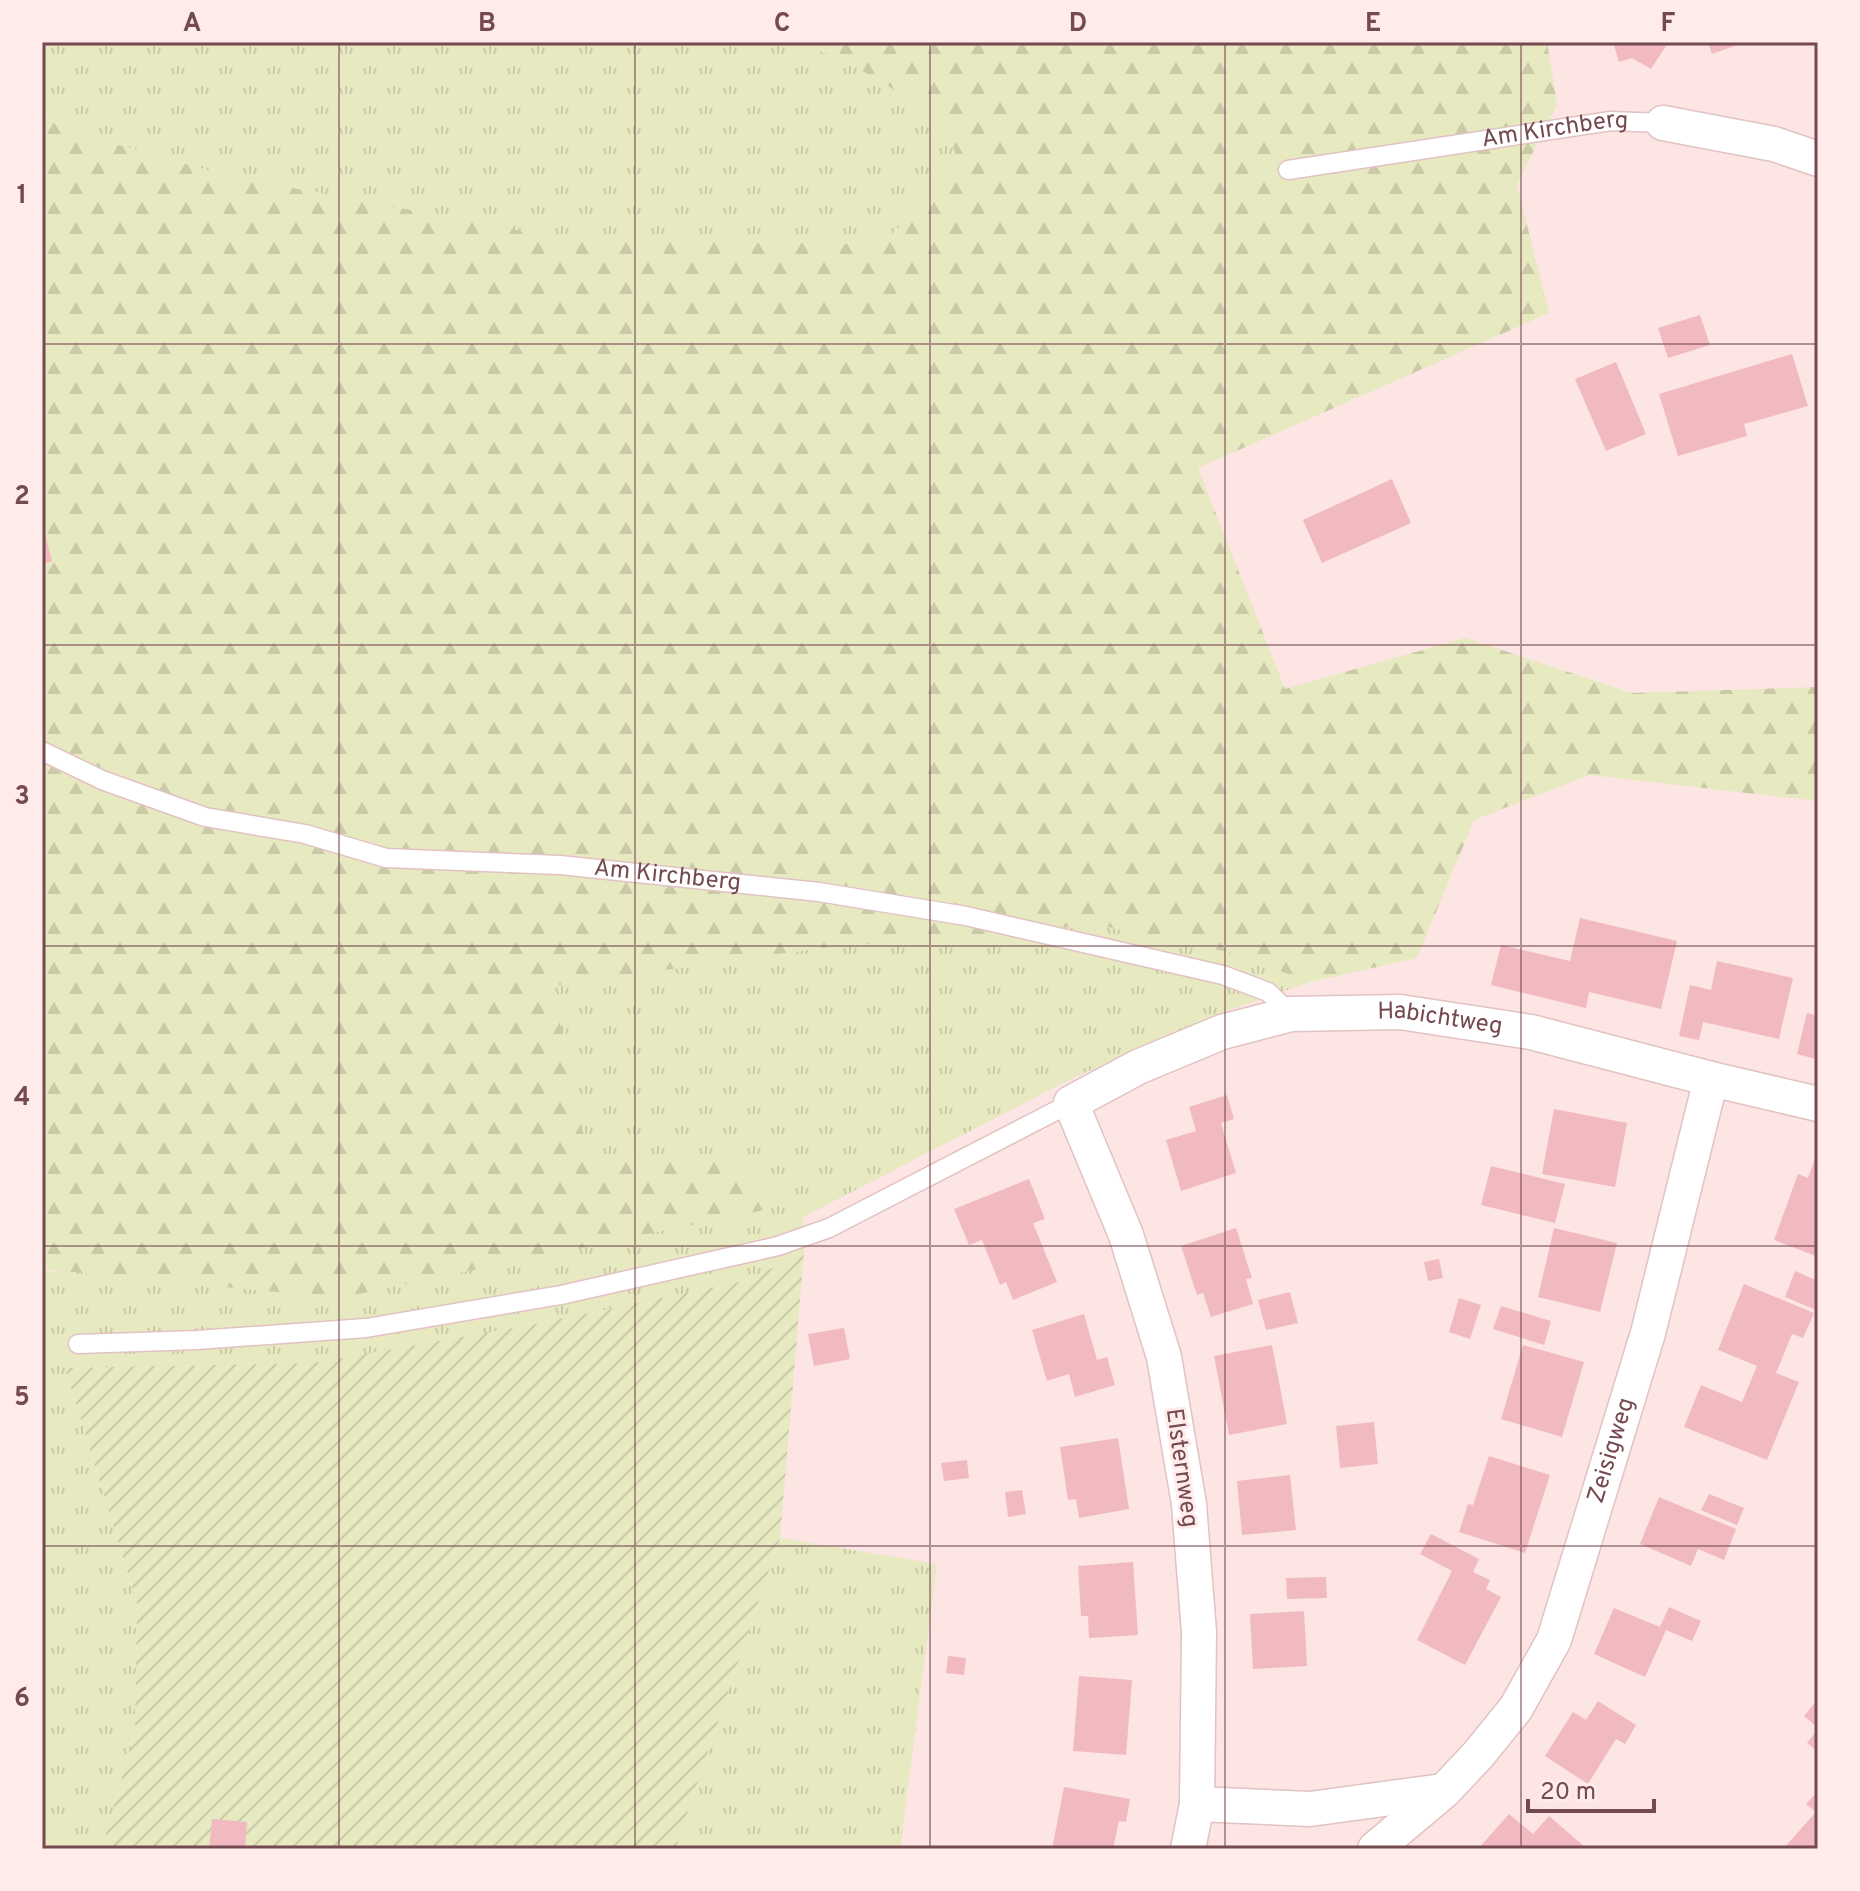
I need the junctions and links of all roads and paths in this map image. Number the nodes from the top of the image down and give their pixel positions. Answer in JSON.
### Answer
{"nodes":[{"id":1,"x":1663,"y":123,"type":"joint"},
{"id":2,"x":1818,"y":159,"type":"edge"},
{"id":3,"x":1288,"y":170,"type":"dead end"},
{"id":4,"x":42,"y":751,"type":"edge"},
{"id":5,"x":1291,"y":1014,"type":"junction"},
{"id":6,"x":1711,"y":1079,"type":"junction"},
{"id":7,"x":1071,"y":1103,"type":"junction"},
{"id":8,"x":1818,"y":1104,"type":"edge"},
{"id":9,"x":78,"y":1344,"type":"dead end"},
{"id":10,"x":1444,"y":1791,"type":"junction"},
{"id":11,"x":1197,"y":1804,"type":"junction"},
{"id":12,"x":1188,"y":1849,"type":"edge"},
{"id":13,"x":1375,"y":1849,"type":"edge"}],
"edges":[{"from":1,"to":2,"type":"street","name":"Am Kirchberg"},
{"from":1,"to":3,"type":"lane","name":"Am Kirchberg"},
{"from":4,"to":5,"type":"lane","name":"Am Kirchberg"},
{"from":5,"to":6,"type":"street","name":"Habichtweg"},
{"from":5,"to":7,"type":"street","name":"Habichtweg"},
{"from":6,"to":8,"type":"street","name":"Habichtweg"},
{"from":6,"to":10,"type":"street","name":"Zeisigweg"},
{"from":7,"to":9,"type":"lane"},
{"from":7,"to":11,"type":"street","name":"Elsternweg"},
{"from":10,"to":11,"type":"street"},
{"from":10,"to":13,"type":"street","name":"Zeisigweg"},
{"from":11,"to":12,"type":"street","name":"Elsternweg"}]}
